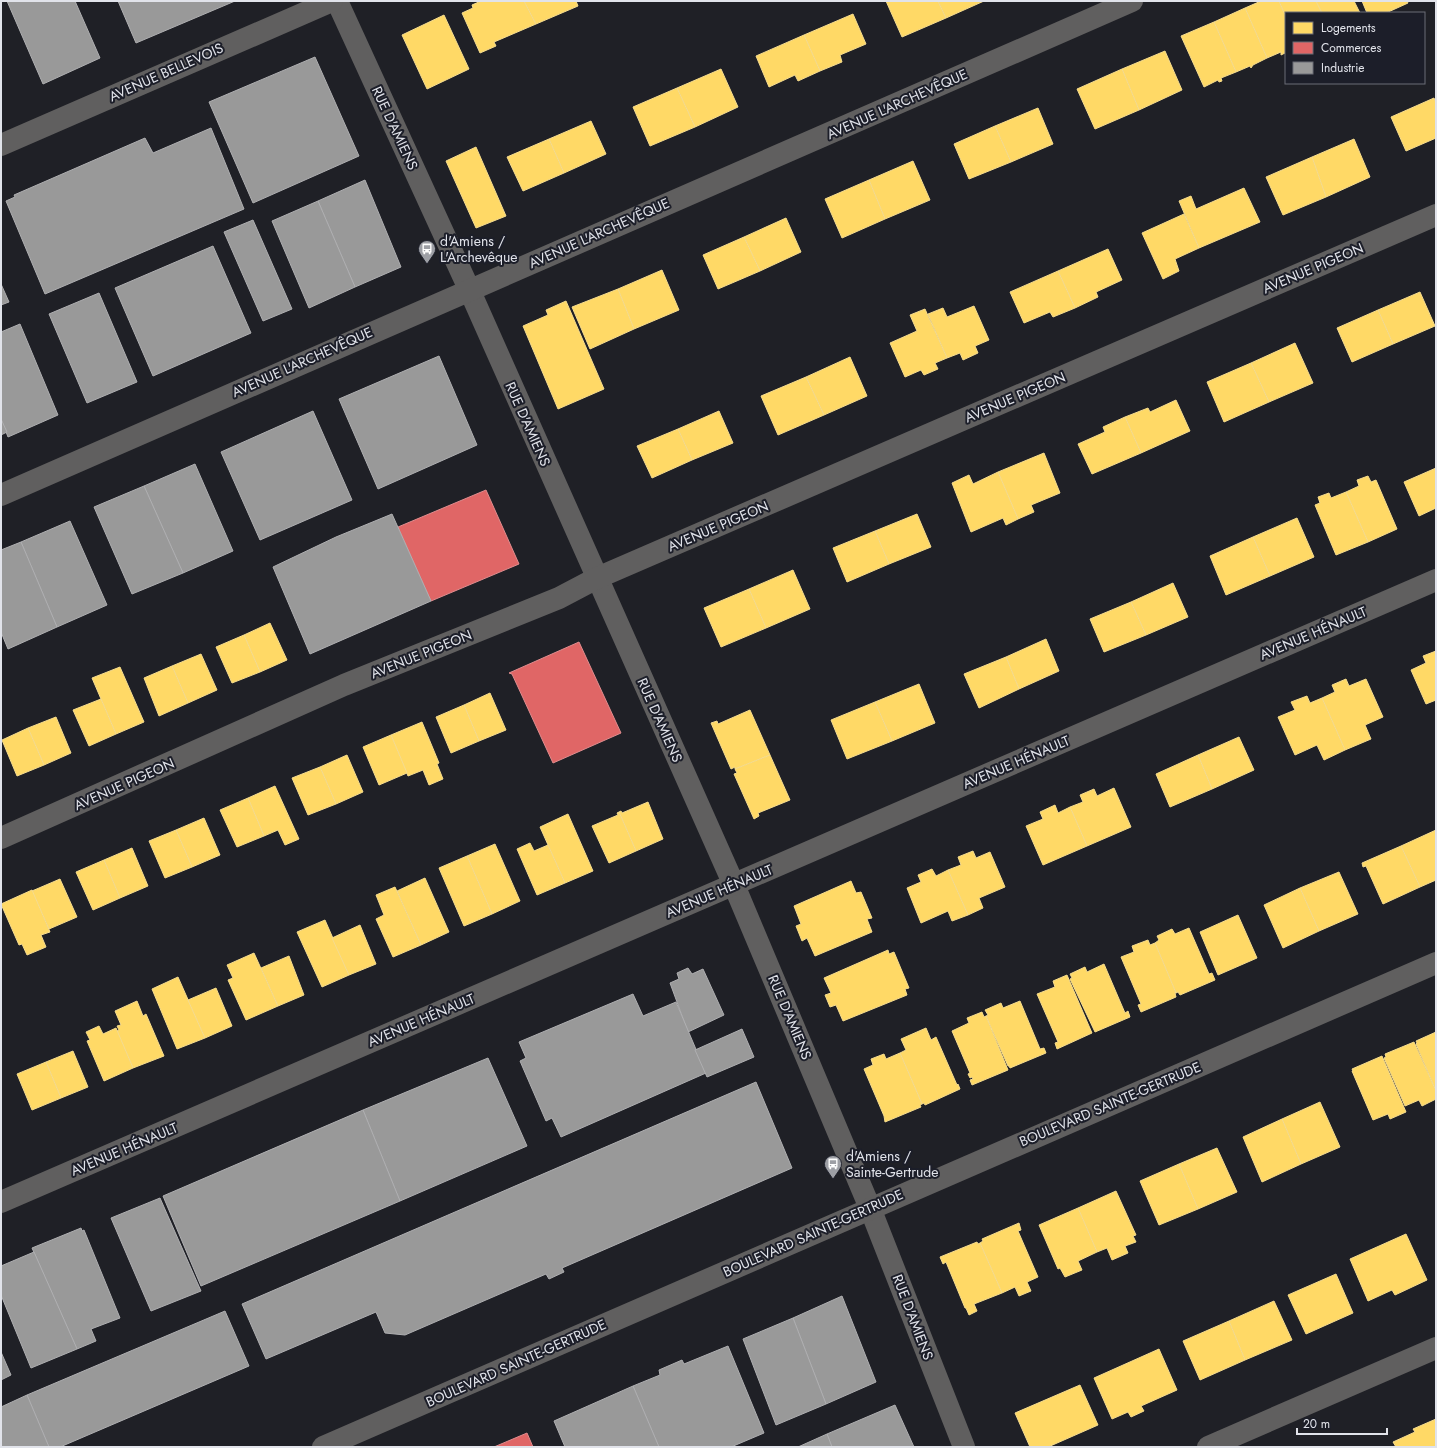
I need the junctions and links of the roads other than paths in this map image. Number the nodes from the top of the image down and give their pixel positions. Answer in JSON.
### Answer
{"nodes":[{"id":1,"x":332,"y":1,"type":"edge"},
{"id":2,"x":337,"y":1,"type":"edge"},
{"id":3,"x":1132,"y":1,"type":"edge"},
{"id":4,"x":1,"y":145,"type":"edge"},
{"id":5,"x":1436,"y":215,"type":"edge"},
{"id":6,"x":469,"y":289,"type":"junction"},
{"id":7,"x":1,"y":495,"type":"edge"},
{"id":8,"x":597,"y":578,"type":"junction"},
{"id":9,"x":1436,"y":580,"type":"edge"},
{"id":10,"x":1,"y":838,"type":"edge"},
{"id":11,"x":734,"y":884,"type":"junction"},
{"id":12,"x":1436,"y":963,"type":"edge"},
{"id":13,"x":1,"y":1202,"type":"edge"},
{"id":14,"x":870,"y":1208,"type":"junction"},
{"id":15,"x":1436,"y":1348,"type":"edge"},
{"id":16,"x":323,"y":1447,"type":"edge"},
{"id":17,"x":964,"y":1447,"type":"edge"},
{"id":18,"x":1208,"y":1447,"type":"edge"}],
"edges":[{"from":1,"to":4,"type":"street","name":"AVENUE BELLEVOIS"},
{"from":2,"to":6,"type":"street","name":"RUE D'AMIENS"},
{"from":3,"to":6,"type":"street","name":"AVENUE L'ARCHEVÊQUE"},
{"from":5,"to":8,"type":"street","name":"AVENUE PIGEON"},
{"from":6,"to":7,"type":"street","name":"AVENUE L'ARCHEVÊQUE"},
{"from":6,"to":8,"type":"street","name":"RUE D'AMIENS"},
{"from":8,"to":10,"type":"street","name":"AVENUE PIGEON"},
{"from":8,"to":11,"type":"street","name":"RUE D'AMIENS"},
{"from":9,"to":11,"type":"street","name":"AVENUE HÉNAULT"},
{"from":11,"to":13,"type":"street","name":"AVENUE HÉNAULT"},
{"from":11,"to":14,"type":"street","name":"RUE D'AMIENS"},
{"from":12,"to":14,"type":"street","name":"BOULEVARD SAINTE-GERTRUDE"},
{"from":14,"to":16,"type":"street","name":"BOULEVARD SAINTE-GERTRUDE"},
{"from":14,"to":17,"type":"street","name":"RUE D'AMIENS"},
{"from":15,"to":18,"type":"street"}]}
